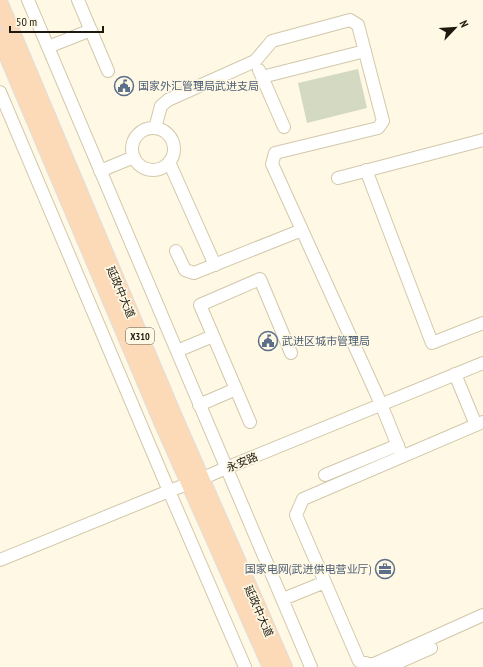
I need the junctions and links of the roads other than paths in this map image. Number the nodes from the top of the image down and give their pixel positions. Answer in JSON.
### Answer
{"nodes":[{"id":1,"x":28,"y":0,"type":"edge"},
{"id":2,"x":78,"y":0,"type":"edge"},
{"id":3,"x":0,"y":4,"type":"edge"},
{"id":4,"x":91,"y":30,"type":"junction"},
{"id":5,"x":0,"y":38,"type":"edge"},
{"id":6,"x":48,"y":47,"type":"junction"},
{"id":7,"x":365,"y":51,"type":"junction"},
{"id":8,"x":255,"y":61,"type":"junction"},
{"id":9,"x":108,"y":72,"type":"dead end"},
{"id":10,"x":262,"y":77,"type":"junction"},
{"id":11,"x":0,"y":92,"type":"edge"},
{"id":12,"x":284,"y":127,"type":"dead end"},
{"id":13,"x":155,"y":128,"type":"junction"},
{"id":14,"x":483,"y":140,"type":"edge"},
{"id":15,"x":134,"y":157,"type":"junction"},
{"id":16,"x":169,"y":162,"type":"junction"},
{"id":17,"x":366,"y":170,"type":"junction"},
{"id":18,"x":100,"y":171,"type":"junction"},
{"id":19,"x":338,"y":178,"type":"dead end"},
{"id":20,"x":302,"y":230,"type":"junction"},
{"id":21,"x":176,"y":251,"type":"dead end"},
{"id":22,"x":215,"y":265,"type":"junction"},
{"id":23,"x":483,"y":323,"type":"edge"},
{"id":24,"x":213,"y":336,"type":"junction"},
{"id":25,"x":177,"y":351,"type":"junction"},
{"id":26,"x":291,"y":353,"type":"dead end"},
{"id":27,"x":483,"y":363,"type":"edge"},
{"id":28,"x":455,"y":374,"type":"junction"},
{"id":29,"x":236,"y":389,"type":"junction"},
{"id":30,"x":199,"y":404,"type":"junction"},
{"id":31,"x":381,"y":404,"type":"junction"},
{"id":32,"x":250,"y":422,"type":"dead end"},
{"id":33,"x":479,"y":423,"type":"edge"},
{"id":34,"x":400,"y":450,"type":"junction"},
{"id":35,"x":226,"y":468,"type":"junction"},
{"id":36,"x":326,"y":475,"type":"dead end"},
{"id":37,"x":195,"y":481,"type":"junction"},
{"id":38,"x":169,"y":491,"type":"junction"},
{"id":39,"x":0,"y":560,"type":"edge"},
{"id":40,"x":325,"y":582,"type":"junction"},
{"id":41,"x":282,"y":600,"type":"junction"},
{"id":42,"x":483,"y":615,"type":"edge"},
{"id":43,"x":431,"y":648,"type":"dead end"},
{"id":44,"x":362,"y":664,"type":"edge"},
{"id":45,"x":245,"y":667,"type":"edge"},
{"id":46,"x":271,"y":667,"type":"edge"},
{"id":47,"x":284,"y":667,"type":"edge"},
{"id":48,"x":311,"y":667,"type":"edge"},
{"id":49,"x":388,"y":667,"type":"edge"}],
"edges":[{"from":1,"to":6,"type":"street"},
{"from":2,"to":4,"type":"street"},
{"from":3,"to":37,"type":"main road","name":"延政中大道","number":"X310"},
{"from":4,"to":6,"type":"street"},
{"from":4,"to":9,"type":"street"},
{"from":5,"to":37,"type":"main road","name":"延政中大道","number":"X310"},
{"from":6,"to":18,"type":"street"},
{"from":7,"to":8,"type":"street"},
{"from":7,"to":10,"type":"street"},
{"from":7,"to":20,"type":"street"},
{"from":8,"to":10,"type":"street"},
{"from":8,"to":13,"type":"street"},
{"from":10,"to":12,"type":"street"},
{"from":11,"to":38,"type":"street"},
{"from":13,"to":15,"type":"street"},
{"from":13,"to":16,"type":"street"},
{"from":14,"to":17,"type":"street"},
{"from":15,"to":16,"type":"street"},
{"from":15,"to":18,"type":"street"},
{"from":16,"to":22,"type":"street"},
{"from":17,"to":19,"type":"street"},
{"from":17,"to":23,"type":"street"},
{"from":18,"to":25,"type":"street"},
{"from":20,"to":22,"type":"street"},
{"from":20,"to":31,"type":"street"},
{"from":21,"to":22,"type":"street"},
{"from":24,"to":25,"type":"street"},
{"from":24,"to":26,"type":"street"},
{"from":24,"to":29,"type":"street"},
{"from":25,"to":30,"type":"street"},
{"from":27,"to":28,"type":"street","name":"永安路"},
{"from":28,"to":31,"type":"street","name":"永安路"},
{"from":28,"to":33,"type":"street"},
{"from":29,"to":30,"type":"street"},
{"from":29,"to":32,"type":"street"},
{"from":30,"to":35,"type":"street"},
{"from":31,"to":34,"type":"street"},
{"from":31,"to":35,"type":"street","name":"永安路"},
{"from":33,"to":34,"type":"street"},
{"from":34,"to":36,"type":"street"},
{"from":34,"to":40,"type":"street"},
{"from":35,"to":37,"type":"street","name":"永安路"},
{"from":35,"to":41,"type":"street"},
{"from":37,"to":38,"type":"street","name":"永安路"},
{"from":37,"to":46,"type":"main road","name":"延政中大道","number":"X310"},
{"from":37,"to":47,"type":"main road","name":"延政中大道","number":"X310"},
{"from":38,"to":39,"type":"street","name":"永安路"},
{"from":38,"to":45,"type":"street"},
{"from":40,"to":41,"type":"street"},
{"from":40,"to":44,"type":"street"},
{"from":41,"to":48,"type":"street"},
{"from":42,"to":44,"type":"street"},
{"from":43,"to":49,"type":"street"}]}
